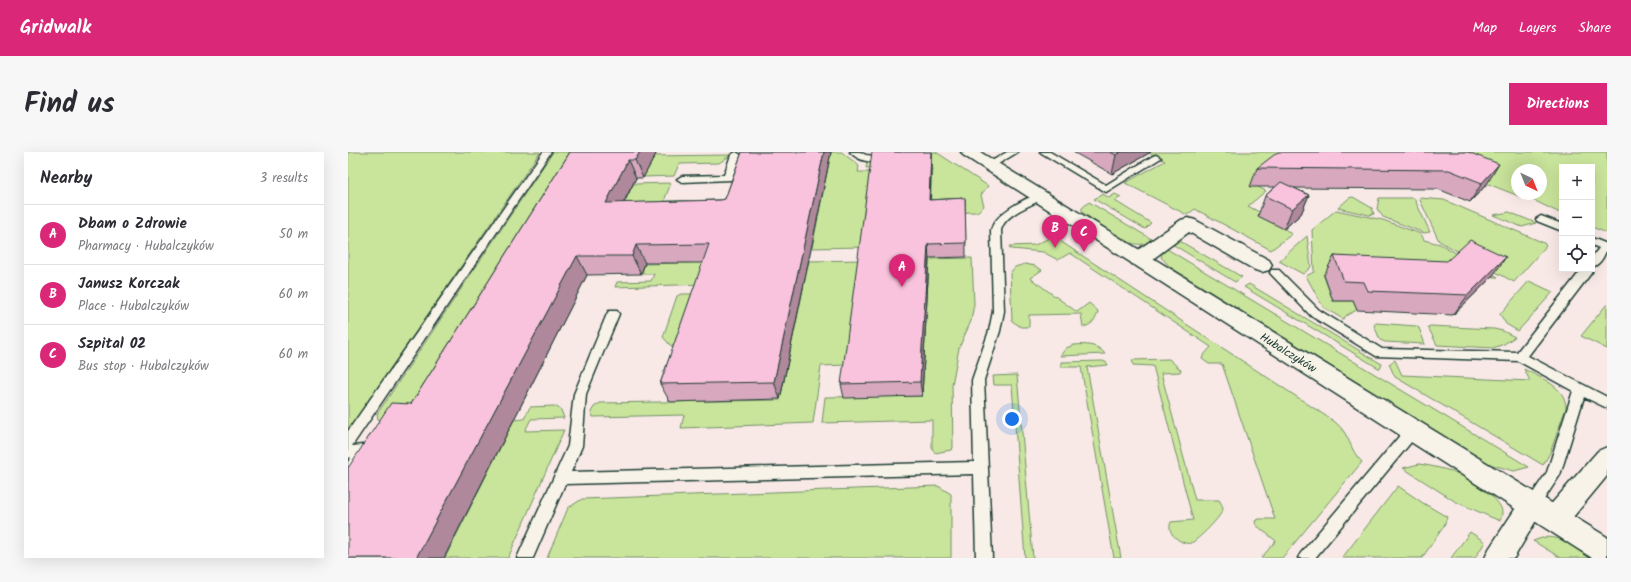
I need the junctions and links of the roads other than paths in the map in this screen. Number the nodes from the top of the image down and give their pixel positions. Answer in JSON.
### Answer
{"nodes":[{"id":1,"x":547,"y":152,"type":"edge"},
{"id":2,"x":854,"y":152,"type":"edge"},
{"id":3,"x":896,"y":152,"type":"edge"},
{"id":4,"x":969,"y":152,"type":"edge"},
{"id":5,"x":1014,"y":152,"type":"edge"},
{"id":6,"x":1044,"y":152,"type":"edge"},
{"id":7,"x":736,"y":155,"type":"dead end"},
{"id":8,"x":1156,"y":158,"type":"dead end"},
{"id":9,"x":990,"y":165,"type":"junction"},
{"id":10,"x":682,"y":178,"type":"dead end"},
{"id":11,"x":1040,"y":197,"type":"junction"},
{"id":12,"x":1541,"y":219,"type":"dead end"},
{"id":13,"x":1559,"y":227,"type":"edge"},
{"id":14,"x":1595,"y":242,"type":"edge"},
{"id":15,"x":1139,"y":259,"type":"junction"},
{"id":16,"x":1595,"y":260,"type":"edge"},
{"id":17,"x":1269,"y":269,"type":"joint"},
{"id":18,"x":1586,"y":272,"type":"edge"},
{"id":19,"x":613,"y":314,"type":"dead end"},
{"id":20,"x":1520,"y":357,"type":"junction"},
{"id":21,"x":1580,"y":389,"type":"junction"},
{"id":22,"x":1607,"y":403,"type":"edge"},
{"id":23,"x":1412,"y":431,"type":"junction"},
{"id":24,"x":348,"y":442,"type":"edge"},
{"id":25,"x":348,"y":452,"type":"edge"},
{"id":26,"x":1607,"y":458,"type":"edge"},
{"id":27,"x":981,"y":468,"type":"junction"},
{"id":28,"x":348,"y":474,"type":"edge"},
{"id":29,"x":561,"y":478,"type":"junction"},
{"id":30,"x":1532,"y":505,"type":"junction"},
{"id":31,"x":1555,"y":519,"type":"junction"},
{"id":32,"x":1607,"y":552,"type":"edge"},
{"id":33,"x":525,"y":558,"type":"edge"},
{"id":34,"x":984,"y":558,"type":"edge"},
{"id":35,"x":1306,"y":558,"type":"edge"},
{"id":36,"x":1499,"y":558,"type":"edge"}],
"edges":[{"from":1,"to":24,"type":"lane"},
{"from":2,"to":3,"type":"lane"},
{"from":4,"to":9,"type":"street","name":"Hubalczyków"},
{"from":5,"to":9,"type":"lane"},
{"from":6,"to":8,"type":"lane"},
{"from":7,"to":10,"type":"lane"},
{"from":9,"to":11,"type":"street","name":"Hubalczyków"},
{"from":11,"to":15,"type":"street","name":"Hubalczyków"},
{"from":11,"to":27,"type":"lane"},
{"from":12,"to":13,"type":"lane"},
{"from":14,"to":16,"type":"lane"},
{"from":15,"to":17,"type":"street"},
{"from":15,"to":23,"type":"street","name":"Hubalczyków"},
{"from":17,"to":20,"type":"lane"},
{"from":18,"to":20,"type":"lane"},
{"from":19,"to":29,"type":"lane"},
{"from":20,"to":21,"type":"lane"},
{"from":21,"to":22,"type":"lane"},
{"from":21,"to":30,"type":"lane"},
{"from":23,"to":30,"type":"street","name":"Hubalczyków"},
{"from":23,"to":35,"type":"lane"},
{"from":25,"to":28,"type":"lane"},
{"from":26,"to":31,"type":"street"},
{"from":27,"to":29,"type":"lane"},
{"from":27,"to":34,"type":"lane"},
{"from":29,"to":33,"type":"lane"},
{"from":30,"to":31,"type":"street","name":"Hubalczyków"},
{"from":30,"to":36,"type":"street"},
{"from":31,"to":32,"type":"street","name":"Hubalczyków"}]}
